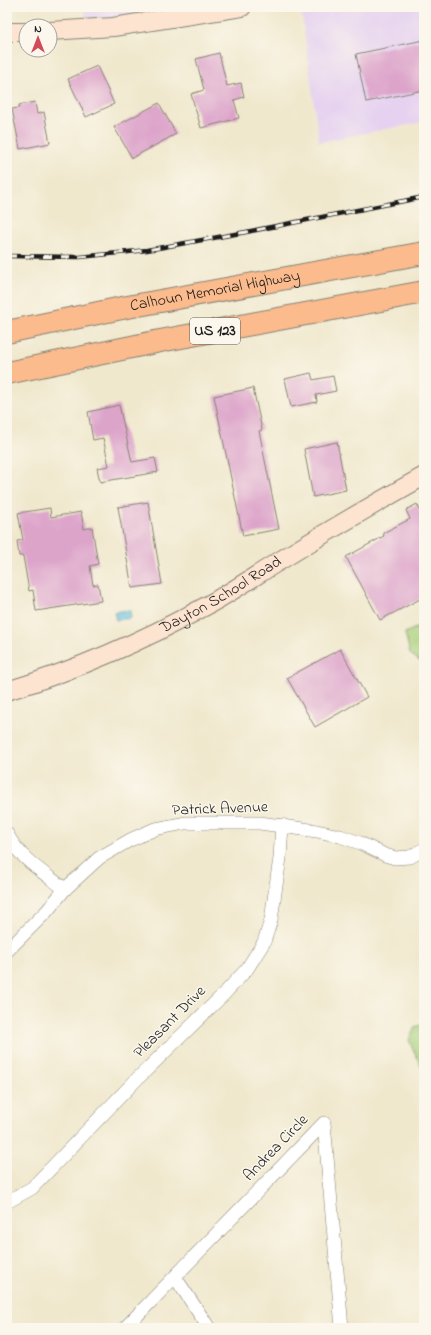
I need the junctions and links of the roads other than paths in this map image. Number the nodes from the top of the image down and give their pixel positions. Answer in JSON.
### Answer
{"nodes":[{"id":1,"x":242,"y":7,"type":"edge"},
{"id":2,"x":58,"y":30,"type":"edge"},
{"id":3,"x":7,"y":32,"type":"edge"},
{"id":4,"x":18,"y":32,"type":"edge"},
{"id":5,"x":424,"y":254,"type":"edge"},
{"id":6,"x":424,"y":292,"type":"edge"},
{"id":7,"x":7,"y":332,"type":"edge"},
{"id":8,"x":7,"y":373,"type":"edge"},
{"id":9,"x":424,"y":476,"type":"edge"},
{"id":10,"x":7,"y":691,"type":"edge"},
{"id":11,"x":282,"y":825,"type":"junction"},
{"id":12,"x":7,"y":834,"type":"edge"},
{"id":13,"x":424,"y":849,"type":"edge"},
{"id":14,"x":65,"y":889,"type":"junction"},
{"id":15,"x":7,"y":951,"type":"edge"},
{"id":16,"x":7,"y":1202,"type":"edge"},
{"id":17,"x":175,"y":1277,"type":"junction"},
{"id":18,"x":125,"y":1328,"type":"edge"},
{"id":19,"x":209,"y":1328,"type":"edge"},
{"id":20,"x":342,"y":1328,"type":"edge"}],
"edges":[{"from":1,"to":2,"type":"street"},
{"from":3,"to":4,"type":"street"},
{"from":5,"to":7,"type":"highway","name":"Calhoun Memorial Highway","number":"US 123"},
{"from":6,"to":8,"type":"highway","number":"US 123"},
{"from":9,"to":10,"type":"street","name":"Dayton School Road"},
{"from":11,"to":13,"type":"street","name":"Patrick Avenue"},
{"from":11,"to":14,"type":"street","name":"Patrick Avenue"},
{"from":11,"to":16,"type":"street","name":"Pleasant Drive"},
{"from":12,"to":14,"type":"street"},
{"from":14,"to":15,"type":"street","name":"Patrick Avenue"},
{"from":17,"to":18,"type":"street","name":"Andrea Circle"},
{"from":17,"to":19,"type":"street"},
{"from":17,"to":20,"type":"street","name":"Andrea Circle"}]}
